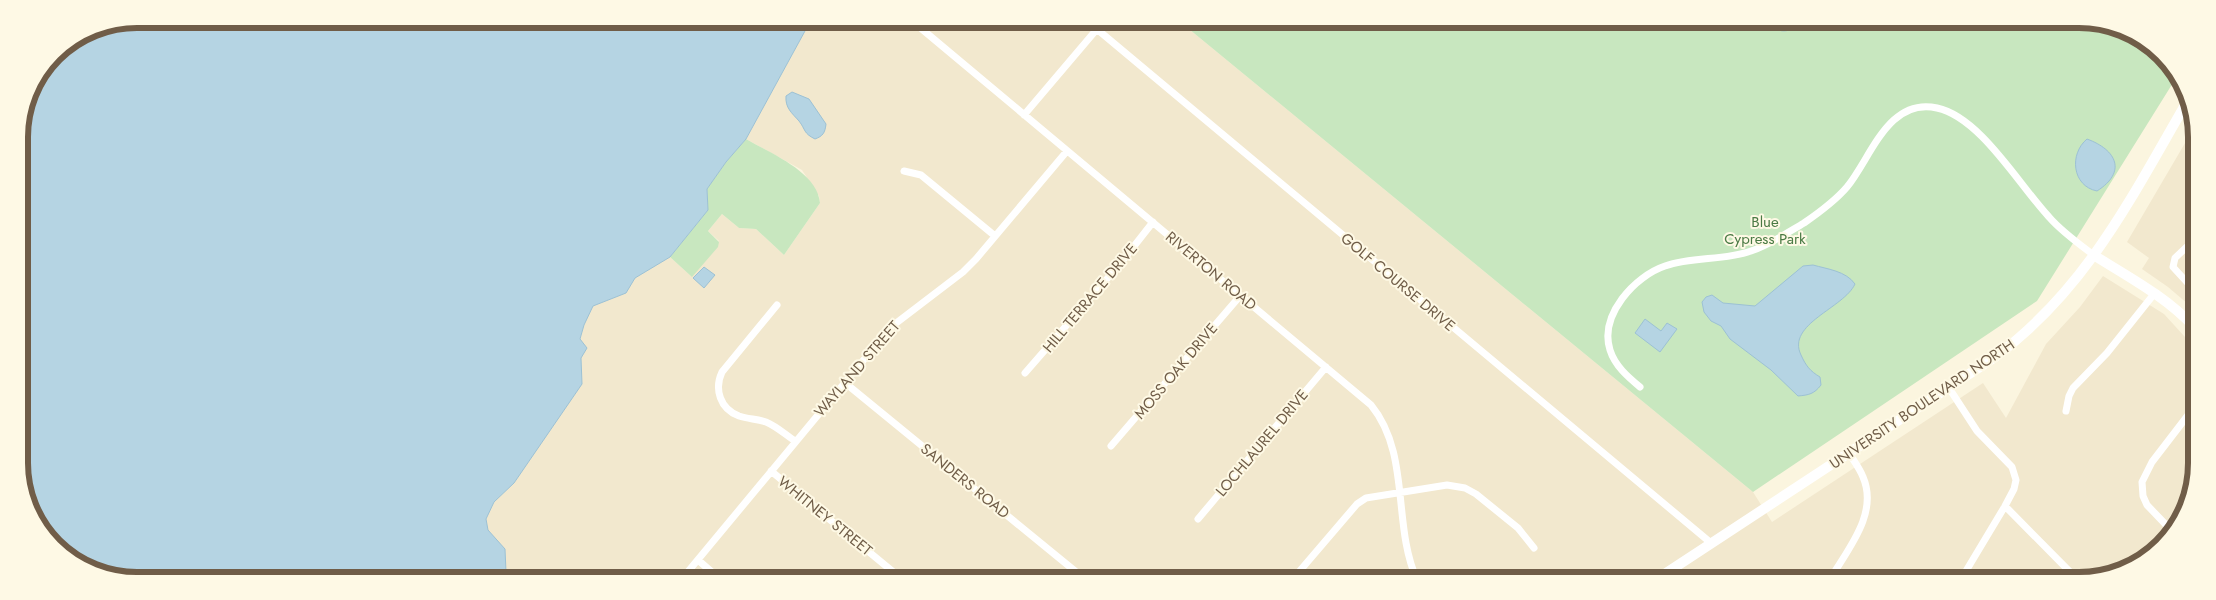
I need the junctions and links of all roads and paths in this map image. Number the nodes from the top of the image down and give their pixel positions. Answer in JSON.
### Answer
{"nodes":[{"id":1,"x":920,"y":28,"type":"edge"},
{"id":2,"x":1097,"y":28,"type":"joint"},
{"id":3,"x":2184,"y":106,"type":"edge"},
{"id":4,"x":1024,"y":115,"type":"junction"},
{"id":5,"x":1067,"y":151,"type":"junction"},
{"id":6,"x":904,"y":171,"type":"dead end"},
{"id":7,"x":1153,"y":222,"type":"junction"},
{"id":8,"x":995,"y":236,"type":"junction"},
{"id":9,"x":2188,"y":246,"type":"edge"},
{"id":10,"x":2095,"y":256,"type":"junction"},
{"id":11,"x":2188,"y":283,"type":"edge"},
{"id":12,"x":2154,"y":294,"type":"junction"},
{"id":13,"x":1240,"y":296,"type":"junction"},
{"id":14,"x":778,"y":305,"type":"dead end"},
{"id":15,"x":2188,"y":320,"type":"edge"},
{"id":16,"x":1326,"y":367,"type":"junction"},
{"id":17,"x":1026,"y":373,"type":"dead end"},
{"id":18,"x":844,"y":382,"type":"junction"},
{"id":19,"x":1640,"y":387,"type":"dead end"},
{"id":20,"x":1949,"y":388,"type":"junction"},
{"id":21,"x":2066,"y":411,"type":"dead end"},
{"id":22,"x":2188,"y":415,"type":"edge"},
{"id":23,"x":795,"y":441,"type":"junction"},
{"id":24,"x":1111,"y":446,"type":"dead end"},
{"id":25,"x":1850,"y":453,"type":"junction"},
{"id":26,"x":771,"y":471,"type":"junction"},
{"id":27,"x":1399,"y":492,"type":"junction"},
{"id":28,"x":2004,"y":506,"type":"junction"},
{"id":29,"x":1198,"y":519,"type":"dead end"},
{"id":30,"x":2168,"y":527,"type":"edge"},
{"id":31,"x":1711,"y":543,"type":"junction"},
{"id":32,"x":1534,"y":548,"type":"dead end"},
{"id":33,"x":698,"y":560,"type":"junction"},
{"id":34,"x":688,"y":572,"type":"edge"},
{"id":35,"x":712,"y":572,"type":"edge"},
{"id":36,"x":893,"y":572,"type":"edge"},
{"id":37,"x":1076,"y":572,"type":"edge"},
{"id":38,"x":1299,"y":572,"type":"edge"},
{"id":39,"x":1414,"y":572,"type":"edge"},
{"id":40,"x":1675,"y":572,"type":"edge"},
{"id":41,"x":1834,"y":572,"type":"edge"},
{"id":42,"x":1965,"y":572,"type":"edge"},
{"id":43,"x":2067,"y":572,"type":"edge"}],
"edges":[{"from":1,"to":4,"type":"street","name":"RIVERTON ROAD"},
{"from":2,"to":4,"type":"street"},
{"from":2,"to":31,"type":"street","name":"GOLF COURSE DRIVE"},
{"from":3,"to":10,"type":"street","name":"UNIVERSITY BOULEVARD NORTH"},
{"from":4,"to":5,"type":"street","name":"RIVERTON ROAD"},
{"from":5,"to":7,"type":"street","name":"RIVERTON ROAD"},
{"from":5,"to":8,"type":"street","name":"WAYLAND STREET"},
{"from":6,"to":8,"type":"street"},
{"from":7,"to":13,"type":"street","name":"RIVERTON ROAD"},
{"from":7,"to":17,"type":"street","name":"HILL TERRACE DRIVE"},
{"from":8,"to":18,"type":"street","name":"WAYLAND STREET"},
{"from":9,"to":11,"type":"street"},
{"from":10,"to":12,"type":"street"},
{"from":10,"to":19,"type":"street"},
{"from":10,"to":20,"type":"street","name":"UNIVERSITY BOULEVARD NORTH"},
{"from":12,"to":15,"type":"street"},
{"from":12,"to":21,"type":"street"},
{"from":13,"to":16,"type":"street","name":"RIVERTON ROAD"},
{"from":13,"to":24,"type":"street","name":"MOSS OAK DRIVE"},
{"from":14,"to":23,"type":"street"},
{"from":16,"to":27,"type":"street","name":"RIVERTON ROAD"},
{"from":16,"to":29,"type":"street","name":"LOCHLAUREL DRIVE"},
{"from":18,"to":23,"type":"street","name":"WAYLAND STREET"},
{"from":18,"to":37,"type":"street","name":"SANDERS ROAD"},
{"from":20,"to":25,"type":"street","name":"UNIVERSITY BOULEVARD NORTH"},
{"from":20,"to":28,"type":"street"},
{"from":22,"to":30,"type":"street"},
{"from":23,"to":26,"type":"street","name":"WAYLAND STREET"},
{"from":25,"to":31,"type":"street","name":"UNIVERSITY BOULEVARD NORTH"},
{"from":25,"to":41,"type":"street"},
{"from":26,"to":33,"type":"street","name":"WAYLAND STREET"},
{"from":26,"to":36,"type":"street","name":"WHITNEY STREET"},
{"from":27,"to":32,"type":"street"},
{"from":27,"to":38,"type":"street"},
{"from":27,"to":39,"type":"street","name":"RIVERTON ROAD"},
{"from":28,"to":42,"type":"street"},
{"from":28,"to":43,"type":"street"},
{"from":31,"to":40,"type":"street","name":"UNIVERSITY BOULEVARD NORTH"},
{"from":33,"to":34,"type":"street","name":"WAYLAND STREET"},
{"from":33,"to":35,"type":"street"}]}
